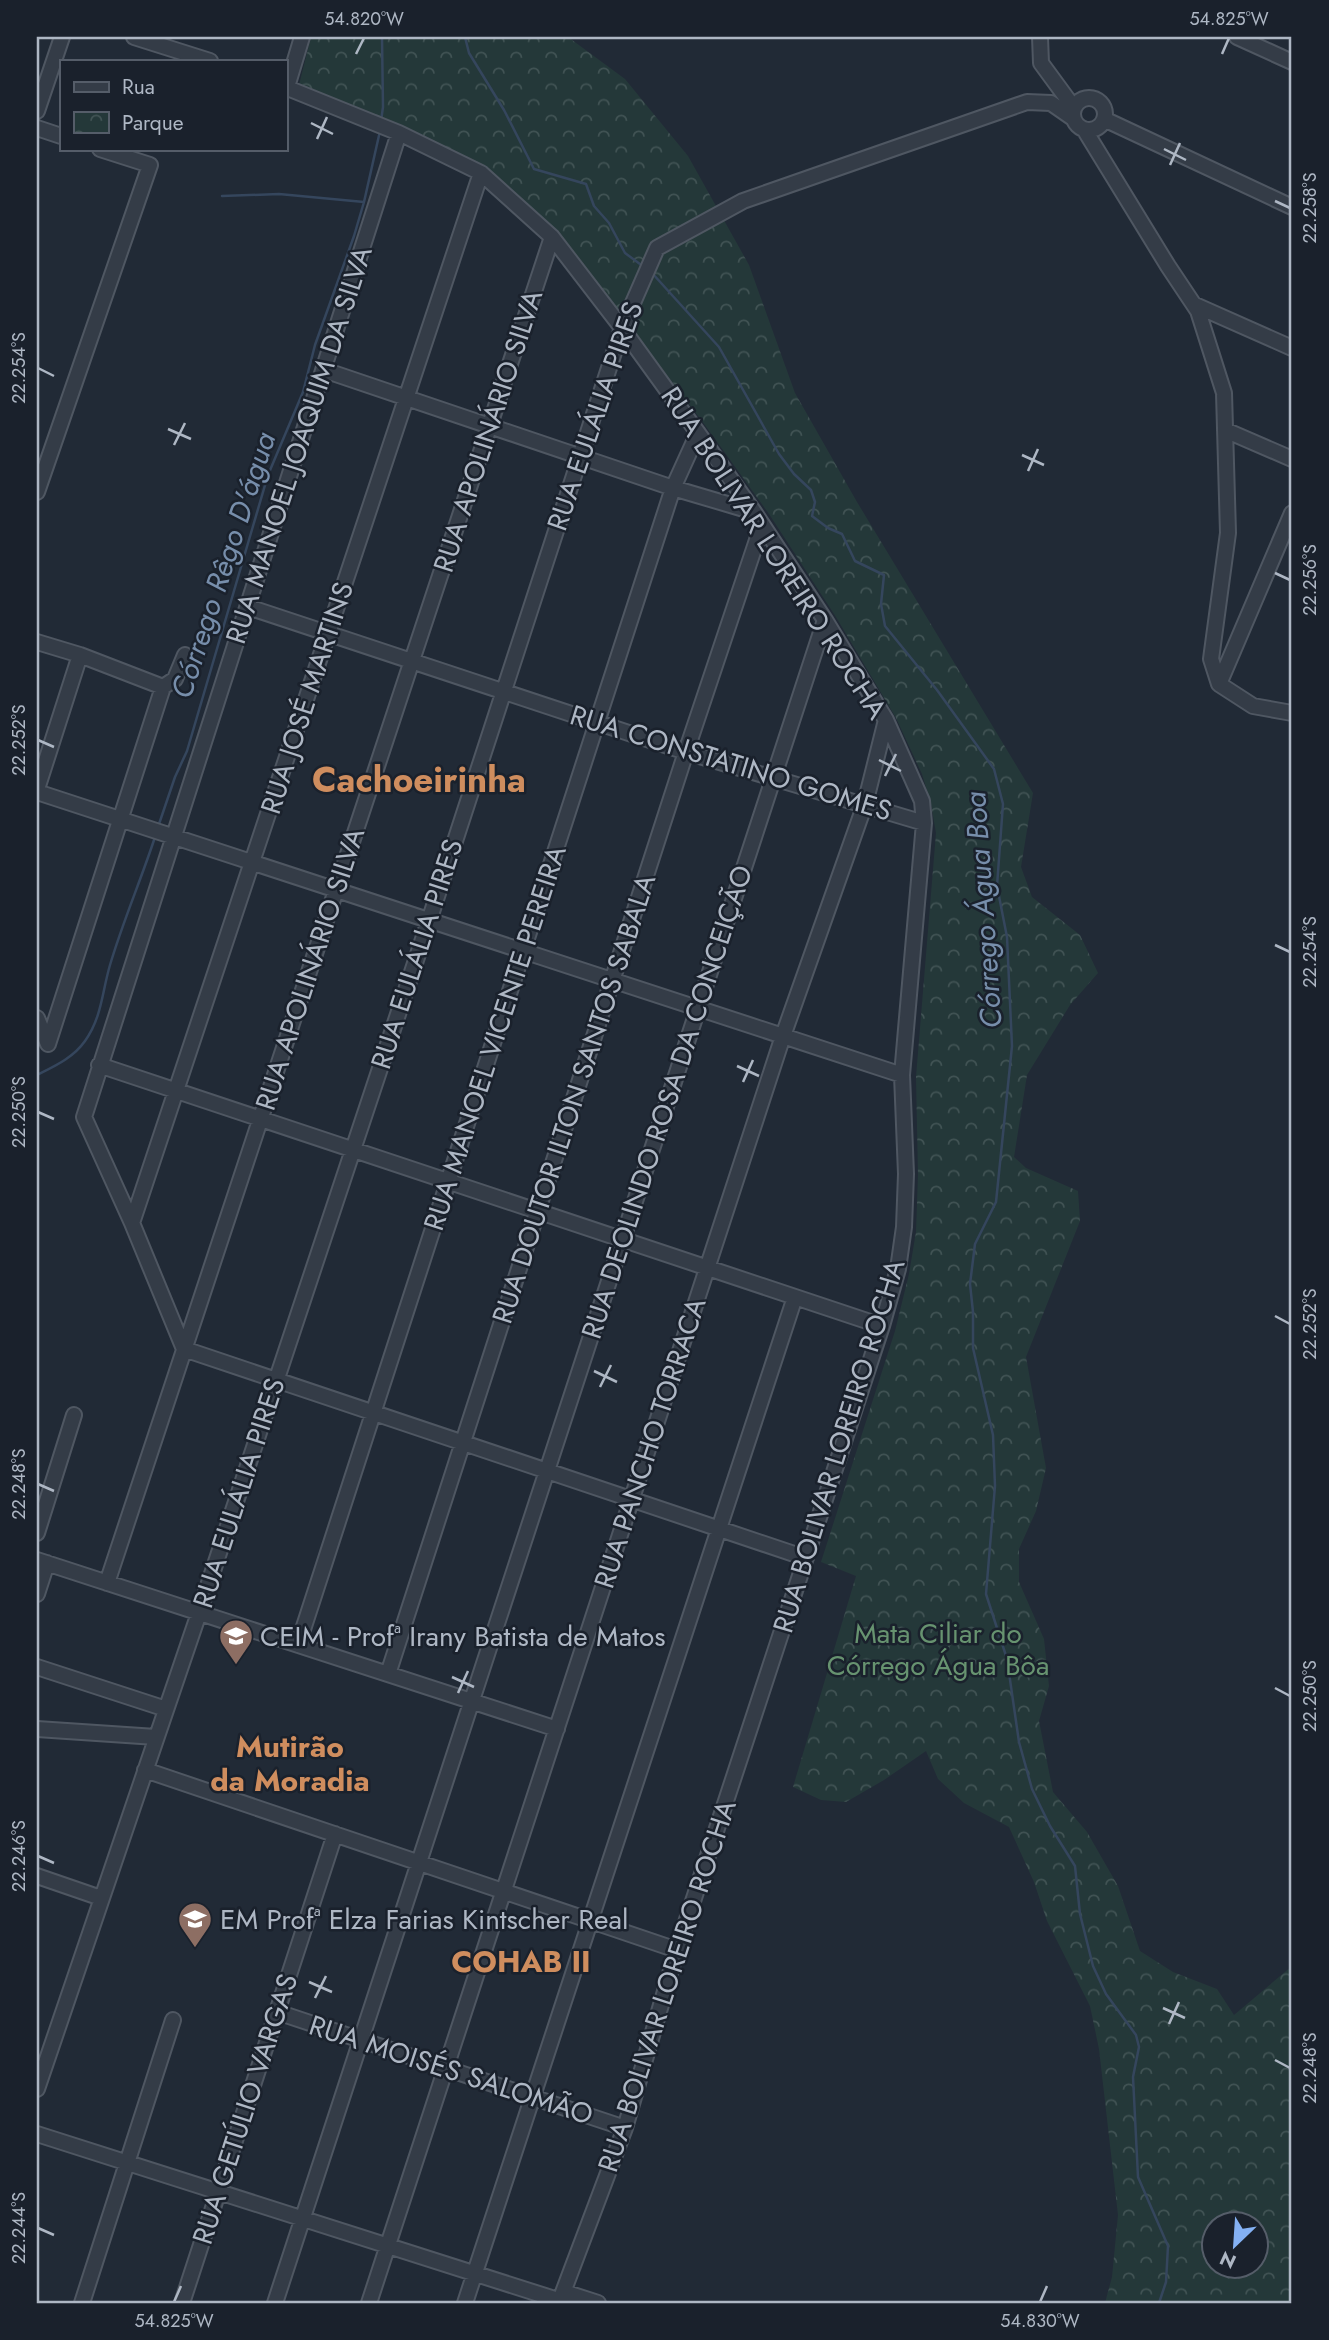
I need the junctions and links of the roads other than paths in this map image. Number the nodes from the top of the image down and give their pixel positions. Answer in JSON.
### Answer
{"nodes":[{"id":1,"x":62,"y":37,"type":"edge"},
{"id":2,"x":134,"y":37,"type":"edge"},
{"id":3,"x":302,"y":37,"type":"edge"},
{"id":4,"x":1040,"y":37,"type":"edge"},
{"id":5,"x":1237,"y":37,"type":"edge"},
{"id":6,"x":205,"y":60,"type":"edge"},
{"id":7,"x":1292,"y":62,"type":"edge"},
{"id":8,"x":287,"y":84,"type":"edge"},
{"id":9,"x":287,"y":87,"type":"edge"},
{"id":10,"x":37,"y":111,"type":"edge"},
{"id":11,"x":1077,"y":118,"type":"junction"},
{"id":12,"x":1104,"y":119,"type":"junction"},
{"id":13,"x":37,"y":128,"type":"edge"},
{"id":14,"x":393,"y":130,"type":"junction"},
{"id":15,"x":60,"y":136,"type":"edge"},
{"id":16,"x":103,"y":150,"type":"edge"},
{"id":17,"x":481,"y":173,"type":"junction"},
{"id":18,"x":1292,"y":207,"type":"edge"},
{"id":19,"x":552,"y":237,"type":"junction"},
{"id":20,"x":1195,"y":305,"type":"junction"},
{"id":21,"x":622,"y":328,"type":"junction"},
{"id":22,"x":1292,"y":348,"type":"edge"},
{"id":23,"x":324,"y":370,"type":"junction"},
{"id":24,"x":407,"y":398,"type":"junction"},
{"id":25,"x":489,"y":426,"type":"junction"},
{"id":26,"x":1225,"y":430,"type":"junction"},
{"id":27,"x":698,"y":433,"type":"junction"},
{"id":28,"x":580,"y":456,"type":"junction"},
{"id":29,"x":1292,"y":459,"type":"edge"},
{"id":30,"x":673,"y":488,"type":"junction"},
{"id":31,"x":37,"y":492,"type":"edge"},
{"id":32,"x":754,"y":512,"type":"junction"},
{"id":33,"x":1292,"y":513,"type":"edge"},
{"id":34,"x":762,"y":525,"type":"junction"},
{"id":35,"x":248,"y":607,"type":"junction"},
{"id":36,"x":825,"y":620,"type":"junction"},
{"id":37,"x":328,"y":634,"type":"junction"},
{"id":38,"x":37,"y":642,"type":"edge"},
{"id":39,"x":185,"y":654,"type":"dead end"},
{"id":40,"x":80,"y":655,"type":"junction"},
{"id":41,"x":411,"y":661,"type":"junction"},
{"id":42,"x":1219,"y":684,"type":"junction"},
{"id":43,"x":163,"y":687,"type":"junction"},
{"id":44,"x":503,"y":691,"type":"junction"},
{"id":45,"x":1292,"y":713,"type":"edge"},
{"id":46,"x":886,"y":720,"type":"junction"},
{"id":47,"x":597,"y":722,"type":"junction"},
{"id":48,"x":686,"y":752,"type":"junction"},
{"id":49,"x":774,"y":779,"type":"junction"},
{"id":50,"x":37,"y":790,"type":"edge"},
{"id":51,"x":865,"y":804,"type":"junction"},
{"id":52,"x":119,"y":820,"type":"junction"},
{"id":53,"x":924,"y":823,"type":"junction"},
{"id":54,"x":170,"y":836,"type":"junction"},
{"id":55,"x":252,"y":863,"type":"junction"},
{"id":56,"x":336,"y":891,"type":"junction"},
{"id":57,"x":429,"y":921,"type":"junction"},
{"id":58,"x":523,"y":952,"type":"junction"},
{"id":59,"x":612,"y":981,"type":"junction"},
{"id":60,"x":696,"y":1008,"type":"junction"},
{"id":61,"x":37,"y":1018,"type":"edge"},
{"id":62,"x":783,"y":1036,"type":"junction"},
{"id":63,"x":99,"y":1065,"type":"junction"},
{"id":64,"x":902,"y":1075,"type":"junction"},
{"id":65,"x":176,"y":1091,"type":"junction"},
{"id":66,"x":260,"y":1119,"type":"junction"},
{"id":67,"x":352,"y":1149,"type":"junction"},
{"id":68,"x":448,"y":1181,"type":"junction"},
{"id":69,"x":538,"y":1211,"type":"junction"},
{"id":70,"x":132,"y":1223,"type":"junction"},
{"id":71,"x":621,"y":1239,"type":"junction"},
{"id":72,"x":707,"y":1267,"type":"junction"},
{"id":73,"x":795,"y":1297,"type":"junction"},
{"id":74,"x":882,"y":1326,"type":"junction"},
{"id":75,"x":184,"y":1349,"type":"junction"},
{"id":76,"x":276,"y":1380,"type":"junction"},
{"id":77,"x":373,"y":1412,"type":"junction"},
{"id":78,"x":74,"y":1415,"type":"dead end"},
{"id":79,"x":463,"y":1443,"type":"junction"},
{"id":80,"x":545,"y":1470,"type":"junction"},
{"id":81,"x":632,"y":1499,"type":"junction"},
{"id":82,"x":719,"y":1529,"type":"junction"},
{"id":83,"x":37,"y":1533,"type":"edge"},
{"id":84,"x":806,"y":1558,"type":"junction"},
{"id":85,"x":42,"y":1562,"type":"edge"},
{"id":86,"x":107,"y":1583,"type":"junction"},
{"id":87,"x":37,"y":1594,"type":"edge"},
{"id":88,"x":199,"y":1612,"type":"junction"},
{"id":89,"x":298,"y":1645,"type":"junction"},
{"id":90,"x":37,"y":1667,"type":"edge"},
{"id":91,"x":388,"y":1674,"type":"junction"},
{"id":92,"x":470,"y":1700,"type":"junction"},
{"id":93,"x":166,"y":1709,"type":"junction"},
{"id":94,"x":557,"y":1728,"type":"junction"},
{"id":95,"x":37,"y":1729,"type":"edge"},
{"id":96,"x":156,"y":1737,"type":"junction"},
{"id":97,"x":145,"y":1770,"type":"junction"},
{"id":98,"x":335,"y":1835,"type":"junction"},
{"id":99,"x":417,"y":1863,"type":"junction"},
{"id":100,"x":37,"y":1876,"type":"edge"},
{"id":101,"x":503,"y":1892,"type":"junction"},
{"id":102,"x":101,"y":1898,"type":"junction"},
{"id":103,"x":590,"y":1921,"type":"junction"},
{"id":104,"x":677,"y":1950,"type":"junction"},
{"id":105,"x":277,"y":2012,"type":"junction"},
{"id":106,"x":173,"y":2020,"type":"dead end"},
{"id":107,"x":360,"y":2040,"type":"junction"},
{"id":108,"x":446,"y":2068,"type":"junction"},
{"id":109,"x":37,"y":2089,"type":"edge"},
{"id":110,"x":532,"y":2097,"type":"junction"},
{"id":111,"x":625,"y":2128,"type":"junction"},
{"id":112,"x":37,"y":2134,"type":"edge"},
{"id":113,"x":129,"y":2163,"type":"junction"},
{"id":114,"x":218,"y":2192,"type":"junction"},
{"id":115,"x":302,"y":2219,"type":"junction"},
{"id":116,"x":388,"y":2246,"type":"junction"},
{"id":117,"x":474,"y":2273,"type":"junction"},
{"id":118,"x":561,"y":2299,"type":"edge"},
{"id":119,"x":82,"y":2303,"type":"edge"},
{"id":120,"x":181,"y":2303,"type":"edge"},
{"id":121,"x":275,"y":2303,"type":"edge"},
{"id":122,"x":369,"y":2303,"type":"edge"},
{"id":123,"x":464,"y":2303,"type":"edge"},
{"id":124,"x":598,"y":2303,"type":"edge"}],
"edges":[{"from":1,"to":10,"type":"street"},
{"from":2,"to":6,"type":"street"},
{"from":3,"to":8,"type":"street"},
{"from":4,"to":11,"type":"street"},
{"from":5,"to":7,"type":"street"},
{"from":9,"to":14,"type":"street","name":"RUA BOLIVAR LOREIRO ROCHA"},
{"from":11,"to":12,"type":"street"},
{"from":11,"to":12,"type":"street"},
{"from":11,"to":20,"type":"street"},
{"from":11,"to":21,"type":"street","name":"RUA EULÁLIA PIRES"},
{"from":12,"to":18,"type":"street"},
{"from":13,"to":15,"type":"street"},
{"from":14,"to":17,"type":"street","name":"RUA BOLIVAR LOREIRO ROCHA"},
{"from":14,"to":23,"type":"street","name":"RUA MANOEL JOAQUIM DA SILVA"},
{"from":16,"to":31,"type":"street"},
{"from":17,"to":19,"type":"street","name":"RUA BOLIVAR LOREIRO ROCHA"},
{"from":17,"to":24,"type":"street","name":"RUA JOSÉ MARTINS"},
{"from":19,"to":21,"type":"street","name":"RUA BOLIVAR LOREIRO ROCHA"},
{"from":19,"to":25,"type":"street","name":"RUA APOLINÁRIO SILVA"},
{"from":20,"to":22,"type":"street"},
{"from":20,"to":26,"type":"street"},
{"from":21,"to":27,"type":"street","name":"RUA BOLIVAR LOREIRO ROCHA"},
{"from":21,"to":28,"type":"street","name":"RUA EULÁLIA PIRES"},
{"from":23,"to":24,"type":"street"},
{"from":23,"to":35,"type":"street","name":"RUA MANOEL JOAQUIM DA SILVA"},
{"from":24,"to":25,"type":"street"},
{"from":24,"to":37,"type":"street","name":"RUA JOSÉ MARTINS"},
{"from":25,"to":28,"type":"street"},
{"from":25,"to":41,"type":"street","name":"RUA APOLINÁRIO SILVA"},
{"from":26,"to":29,"type":"street"},
{"from":26,"to":42,"type":"street"},
{"from":27,"to":30,"type":"street","name":"RUA MANOEL VICENTE PEREIRA"},
{"from":27,"to":32,"type":"street","name":"RUA BOLIVAR LOREIRO ROCHA"},
{"from":28,"to":30,"type":"street"},
{"from":28,"to":44,"type":"street","name":"RUA EULÁLIA PIRES"},
{"from":30,"to":32,"type":"street"},
{"from":30,"to":47,"type":"street","name":"RUA MANOEL VICENTE PEREIRA"},
{"from":32,"to":34,"type":"street","name":"RUA BOLIVAR LOREIRO ROCHA"},
{"from":33,"to":42,"type":"street"},
{"from":34,"to":36,"type":"street","name":"RUA BOLIVAR LOREIRO ROCHA"},
{"from":34,"to":48,"type":"street","name":"RUA DOUTOR ILTON SANTOS SABALA"},
{"from":35,"to":37,"type":"street"},
{"from":35,"to":54,"type":"street","name":"RUA MANOEL JOAQUIM DA SILVA"},
{"from":36,"to":46,"type":"street","name":"RUA BOLIVAR LOREIRO ROCHA"},
{"from":36,"to":49,"type":"street","name":"RUA DEOLINDO ROSA DA CONCEIÇÃO"},
{"from":37,"to":41,"type":"street"},
{"from":37,"to":55,"type":"street","name":"RUA JOSÉ MARTINS"},
{"from":38,"to":40,"type":"street"},
{"from":39,"to":43,"type":"street"},
{"from":40,"to":43,"type":"street"},
{"from":40,"to":50,"type":"street"},
{"from":41,"to":44,"type":"street"},
{"from":41,"to":56,"type":"street","name":"RUA APOLINÁRIO SILVA"},
{"from":42,"to":45,"type":"street"},
{"from":43,"to":52,"type":"street"},
{"from":44,"to":47,"type":"street","name":"RUA CONSTATINO GOMES"},
{"from":44,"to":57,"type":"street","name":"RUA EULÁLIA PIRES"},
{"from":46,"to":51,"type":"street","name":"RUA PANCHO TORRACA"},
{"from":46,"to":53,"type":"street","name":"RUA BOLIVAR LOREIRO ROCHA"},
{"from":47,"to":48,"type":"street","name":"RUA CONSTATINO GOMES"},
{"from":47,"to":58,"type":"street","name":"RUA MANOEL VICENTE PEREIRA"},
{"from":48,"to":49,"type":"street","name":"RUA CONSTATINO GOMES"},
{"from":48,"to":59,"type":"street","name":"RUA DOUTOR ILTON SANTOS SABALA"},
{"from":49,"to":51,"type":"street","name":"RUA CONSTATINO GOMES"},
{"from":49,"to":60,"type":"street","name":"RUA DEOLINDO ROSA DA CONCEIÇÃO"},
{"from":50,"to":52,"type":"street"},
{"from":51,"to":53,"type":"street","name":"RUA CONSTATINO GOMES"},
{"from":51,"to":62,"type":"street","name":"RUA PANCHO TORRACA"},
{"from":52,"to":54,"type":"street"},
{"from":52,"to":61,"type":"street"},
{"from":53,"to":64,"type":"street","name":"RUA BOLIVAR LOREIRO ROCHA"},
{"from":54,"to":55,"type":"street"},
{"from":54,"to":63,"type":"street","name":"RUA MANOEL JOAQUIM DA SILVA"},
{"from":55,"to":56,"type":"street"},
{"from":55,"to":65,"type":"street","name":"RUA JOSÉ MARTINS"},
{"from":56,"to":57,"type":"street"},
{"from":56,"to":66,"type":"street","name":"RUA APOLINÁRIO SILVA"},
{"from":57,"to":58,"type":"street"},
{"from":57,"to":67,"type":"street","name":"RUA EULÁLIA PIRES"},
{"from":58,"to":59,"type":"street"},
{"from":58,"to":68,"type":"street","name":"RUA MANOEL VICENTE PEREIRA"},
{"from":59,"to":60,"type":"street"},
{"from":59,"to":69,"type":"street","name":"RUA DOUTOR ILTON SANTOS SABALA"},
{"from":60,"to":62,"type":"street"},
{"from":60,"to":71,"type":"street","name":"RUA DEOLINDO ROSA DA CONCEIÇÃO"},
{"from":62,"to":64,"type":"street"},
{"from":62,"to":72,"type":"street","name":"RUA PANCHO TORRACA"},
{"from":63,"to":65,"type":"street"},
{"from":63,"to":70,"type":"street","name":"RUA MANOEL JOAQUIM DA SILVA"},
{"from":64,"to":74,"type":"street","name":"RUA BOLIVAR LOREIRO ROCHA"},
{"from":65,"to":66,"type":"street"},
{"from":65,"to":70,"type":"street","name":"RUA JOSÉ MARTINS"},
{"from":66,"to":67,"type":"street"},
{"from":66,"to":75,"type":"street","name":"RUA APOLINÁRIO SILVA"},
{"from":67,"to":68,"type":"street"},
{"from":67,"to":76,"type":"street","name":"RUA EULÁLIA PIRES"},
{"from":68,"to":69,"type":"street"},
{"from":68,"to":77,"type":"street","name":"RUA MANOEL VICENTE PEREIRA"},
{"from":69,"to":71,"type":"street"},
{"from":69,"to":79,"type":"street","name":"RUA DOUTOR ILTON SANTOS SABALA"},
{"from":70,"to":75,"type":"street"},
{"from":71,"to":72,"type":"street"},
{"from":71,"to":80,"type":"street","name":"RUA DEOLINDO ROSA DA CONCEIÇÃO"},
{"from":72,"to":73,"type":"street"},
{"from":72,"to":81,"type":"street","name":"RUA PANCHO TORRACA"},
{"from":73,"to":74,"type":"street"},
{"from":73,"to":82,"type":"street"},
{"from":74,"to":84,"type":"street","name":"RUA BOLIVAR LOREIRO ROCHA"},
{"from":75,"to":76,"type":"street"},
{"from":75,"to":86,"type":"street","name":"RUA APOLINÁRIO SILVA"},
{"from":76,"to":77,"type":"street"},
{"from":76,"to":88,"type":"street","name":"RUA EULÁLIA PIRES"},
{"from":77,"to":79,"type":"street"},
{"from":77,"to":89,"type":"street","name":"RUA MANOEL VICENTE PEREIRA"},
{"from":78,"to":83,"type":"street"},
{"from":79,"to":80,"type":"street"},
{"from":79,"to":91,"type":"street","name":"RUA DOUTOR ILTON SANTOS SABALA"},
{"from":80,"to":81,"type":"street"},
{"from":80,"to":92,"type":"street","name":"RUA DEOLINDO ROSA DA CONCEIÇÃO"},
{"from":81,"to":82,"type":"street"},
{"from":81,"to":94,"type":"street","name":"RUA PANCHO TORRACA"},
{"from":82,"to":84,"type":"street"},
{"from":82,"to":103,"type":"street"},
{"from":84,"to":104,"type":"street","name":"RUA BOLIVAR LOREIRO ROCHA"},
{"from":85,"to":86,"type":"street"},
{"from":85,"to":87,"type":"street"},
{"from":86,"to":88,"type":"street"},
{"from":88,"to":89,"type":"street"},
{"from":88,"to":93,"type":"street","name":"RUA EULÁLIA PIRES"},
{"from":89,"to":91,"type":"street"},
{"from":90,"to":93,"type":"street"},
{"from":91,"to":92,"type":"street"},
{"from":92,"to":94,"type":"street"},
{"from":92,"to":99,"type":"street","name":"RUA DEOLINDO ROSA DA CONCEIÇÃO"},
{"from":93,"to":96,"type":"street","name":"RUA EULÁLIA PIRES"},
{"from":94,"to":101,"type":"street","name":"RUA PANCHO TORRACA"},
{"from":95,"to":96,"type":"street"},
{"from":96,"to":97,"type":"street","name":"RUA EULÁLIA PIRES"},
{"from":97,"to":98,"type":"street"},
{"from":97,"to":102,"type":"street","name":"RUA EULÁLIA PIRES"},
{"from":98,"to":99,"type":"street"},
{"from":98,"to":105,"type":"street","name":"RUA GETÚLIO VARGAS"},
{"from":99,"to":101,"type":"street"},
{"from":99,"to":107,"type":"street","name":"RUA DEOLINDO ROSA DA CONCEIÇÃO"},
{"from":100,"to":102,"type":"street"},
{"from":101,"to":103,"type":"street"},
{"from":101,"to":108,"type":"street","name":"RUA PANCHO TORRACA"},
{"from":102,"to":109,"type":"street","name":"RUA EULÁLIA PIRES"},
{"from":103,"to":104,"type":"street"},
{"from":103,"to":110,"type":"street"},
{"from":104,"to":111,"type":"street","name":"RUA BOLIVAR LOREIRO ROCHA"},
{"from":105,"to":107,"type":"street","name":"RUA MOISÉS SALOMÃO"},
{"from":105,"to":114,"type":"street","name":"RUA GETÚLIO VARGAS"},
{"from":106,"to":113,"type":"street"},
{"from":107,"to":108,"type":"street","name":"RUA MOISÉS SALOMÃO"},
{"from":107,"to":115,"type":"street","name":"RUA DEOLINDO ROSA DA CONCEIÇÃO"},
{"from":108,"to":110,"type":"street","name":"RUA MOISÉS SALOMÃO"},
{"from":108,"to":116,"type":"street","name":"RUA PANCHO TORRACA"},
{"from":110,"to":111,"type":"street","name":"RUA MOISÉS SALOMÃO"},
{"from":110,"to":117,"type":"street"},
{"from":111,"to":118,"type":"street","name":"RUA BOLIVAR LOREIRO ROCHA"},
{"from":112,"to":113,"type":"street"},
{"from":113,"to":114,"type":"street"},
{"from":113,"to":119,"type":"street"},
{"from":114,"to":115,"type":"street"},
{"from":114,"to":120,"type":"street","name":"RUA GETÚLIO VARGAS"},
{"from":115,"to":116,"type":"street"},
{"from":115,"to":121,"type":"street","name":"RUA DEOLINDO ROSA DA CONCEIÇÃO"},
{"from":116,"to":117,"type":"street"},
{"from":116,"to":122,"type":"street","name":"RUA PANCHO TORRACA"},
{"from":117,"to":118,"type":"street"},
{"from":117,"to":123,"type":"street"},
{"from":118,"to":124,"type":"street"}]}
